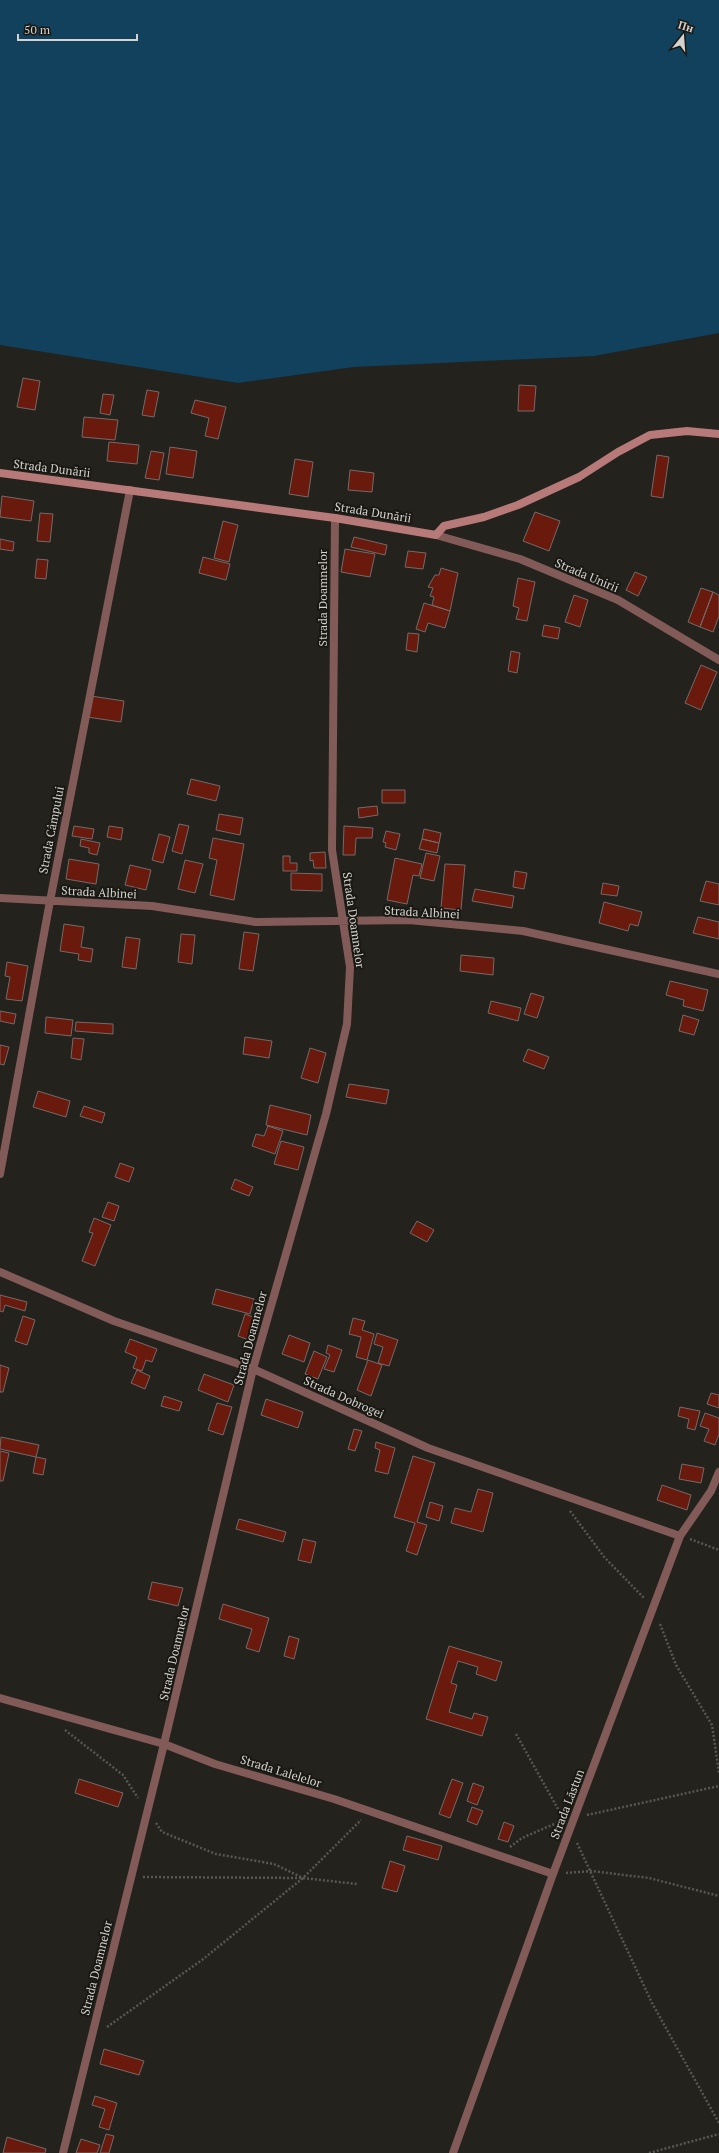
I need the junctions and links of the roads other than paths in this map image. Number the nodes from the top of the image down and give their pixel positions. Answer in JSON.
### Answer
{"nodes":[{"id":1,"x":719,"y":434,"type":"edge"},
{"id":2,"x":0,"y":473,"type":"edge"},
{"id":3,"x":130,"y":490,"type":"junction"},
{"id":4,"x":335,"y":518,"type":"junction"},
{"id":5,"x":436,"y":535,"type":"junction"},
{"id":6,"x":719,"y":660,"type":"edge"},
{"id":7,"x":0,"y":898,"type":"edge"},
{"id":8,"x":50,"y":901,"type":"junction"},
{"id":9,"x":344,"y":923,"type":"junction"},
{"id":10,"x":719,"y":974,"type":"edge"},
{"id":11,"x":0,"y":1174,"type":"edge"},
{"id":12,"x":0,"y":1272,"type":"edge"},
{"id":13,"x":253,"y":1369,"type":"junction"},
{"id":14,"x":719,"y":1472,"type":"edge"},
{"id":15,"x":680,"y":1536,"type":"junction"},
{"id":16,"x":0,"y":1698,"type":"edge"},
{"id":17,"x":164,"y":1744,"type":"junction"},
{"id":18,"x":553,"y":1874,"type":"junction"},
{"id":19,"x":63,"y":2153,"type":"edge"},
{"id":20,"x":452,"y":2153,"type":"edge"}],
"edges":[{"from":1,"to":5,"type":"main road"},
{"from":2,"to":3,"type":"main road","name":"Strada Dunării"},
{"from":3,"to":4,"type":"main road","name":"Strada Dunării"},
{"from":3,"to":8,"type":"street","name":"Strada Câmpului"},
{"from":4,"to":5,"type":"main road","name":"Strada Dunării"},
{"from":4,"to":9,"type":"street","name":"Strada Doamnelor"},
{"from":5,"to":6,"type":"street","name":"Strada Unirii"},
{"from":7,"to":8,"type":"street","name":"Strada Albinei"},
{"from":8,"to":9,"type":"street","name":"Strada Albinei"},
{"from":8,"to":11,"type":"street","name":"Strada Câmpului"},
{"from":9,"to":10,"type":"street","name":"Strada Albinei"},
{"from":9,"to":13,"type":"street","name":"Strada Doamnelor"},
{"from":12,"to":13,"type":"street","name":"Strada Dobrogei"},
{"from":13,"to":15,"type":"street","name":"Strada Dobrogei"},
{"from":13,"to":17,"type":"street","name":"Strada Doamnelor"},
{"from":14,"to":15,"type":"street","name":"Strada Lăstun"},
{"from":15,"to":18,"type":"street","name":"Strada Lăstun"},
{"from":16,"to":17,"type":"street","name":"Strada Lalelelor"},
{"from":17,"to":18,"type":"street","name":"Strada Lalelelor"},
{"from":17,"to":19,"type":"street","name":"Strada Doamnelor"},
{"from":18,"to":20,"type":"street","name":"Strada Lăstun"}]}
